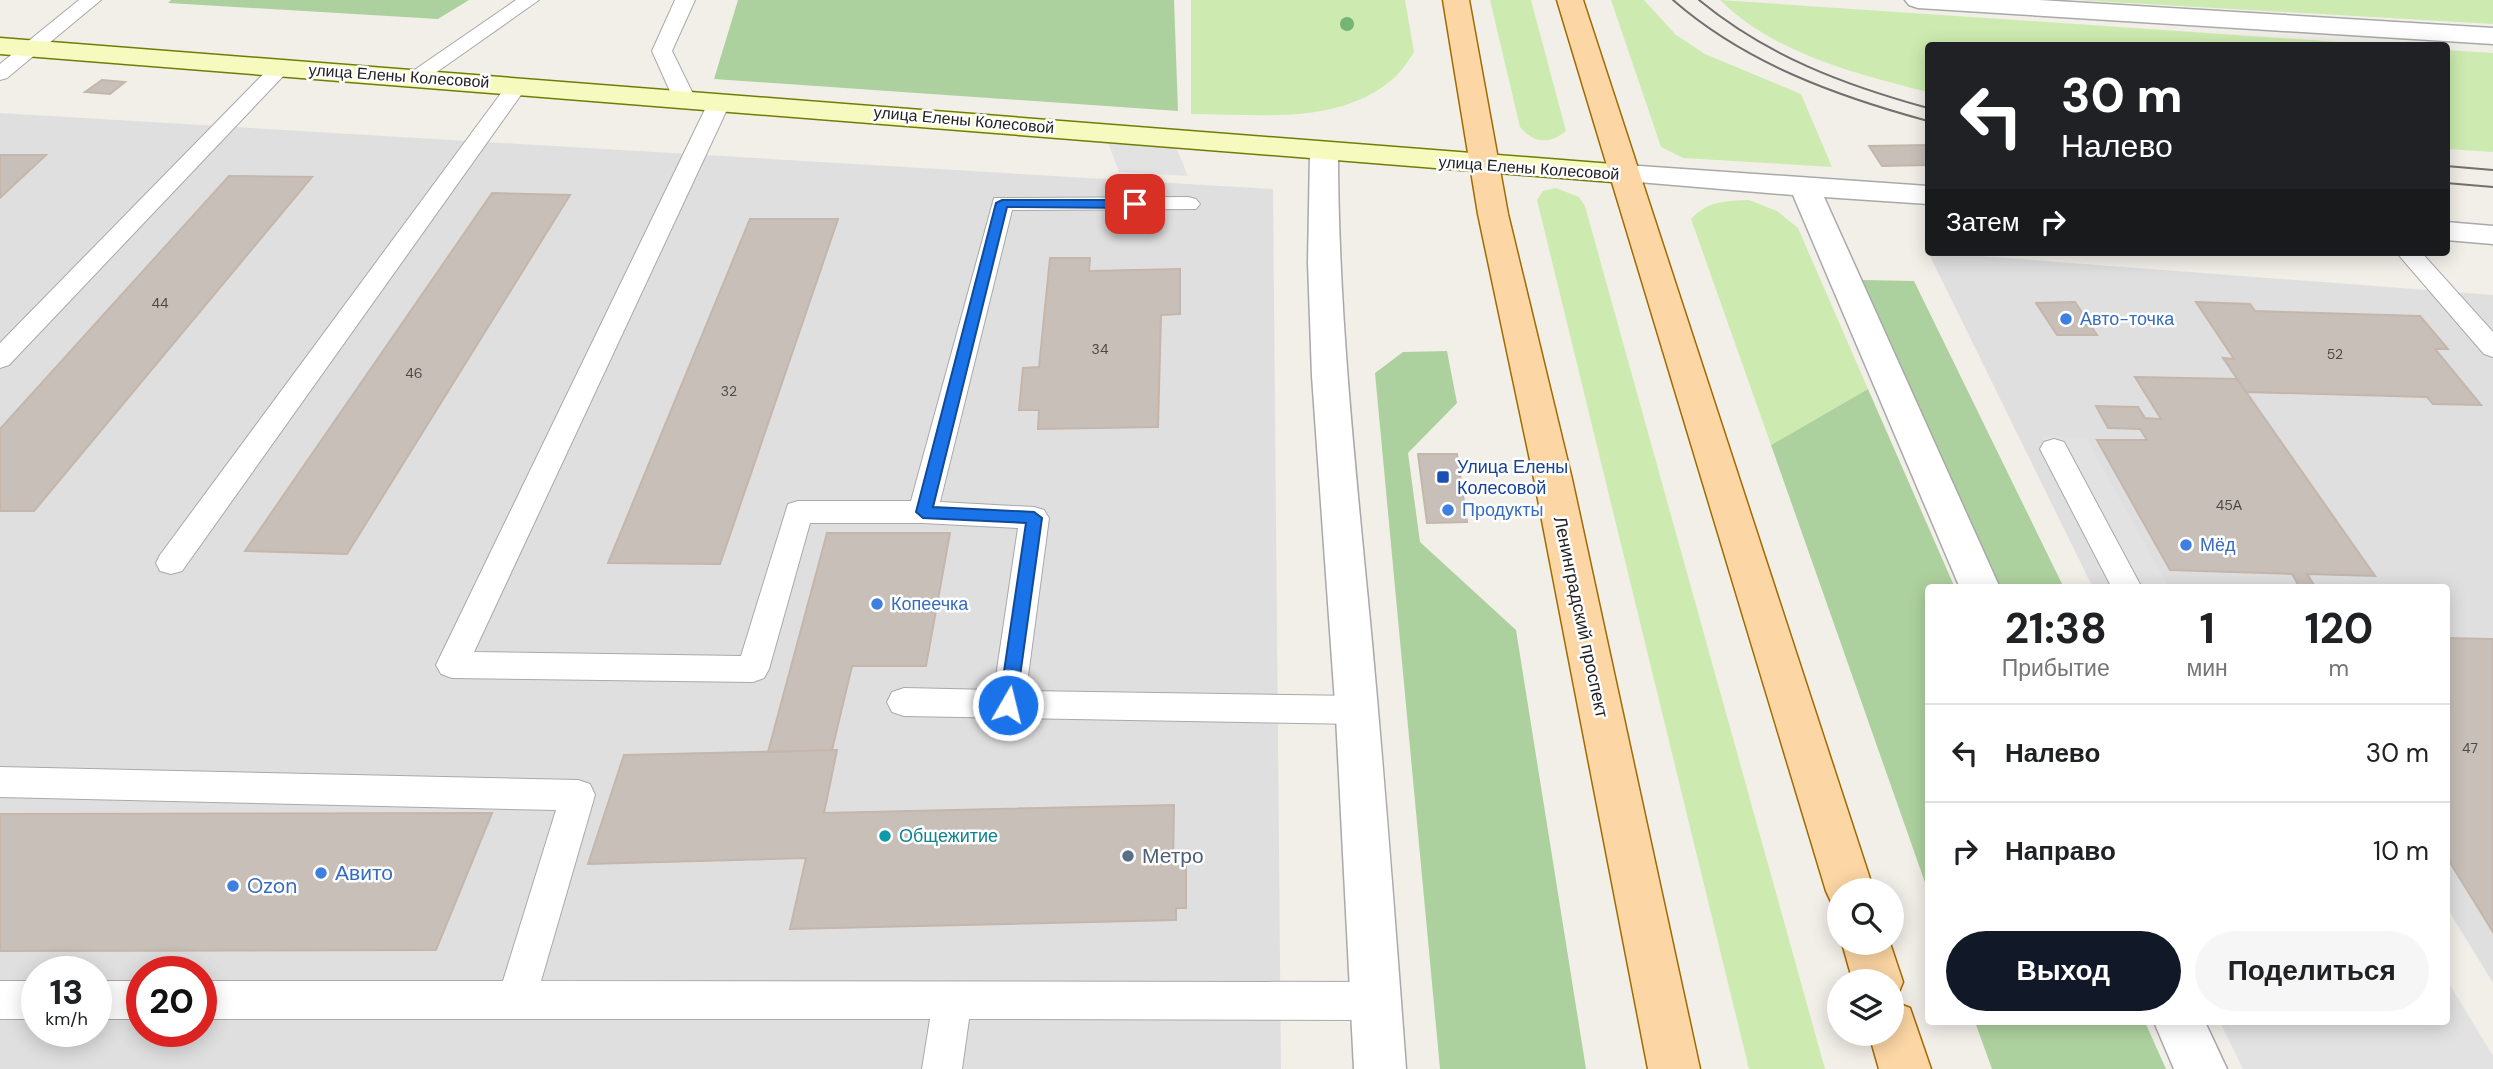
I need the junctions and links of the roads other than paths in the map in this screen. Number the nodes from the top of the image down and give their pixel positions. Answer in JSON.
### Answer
{"nodes":[{"id":1,"x":91,"y":0,"type":"edge"},
{"id":2,"x":529,"y":0,"type":"edge"},
{"id":3,"x":685,"y":0,"type":"edge"},
{"id":4,"x":1456,"y":0,"type":"edge"},
{"id":5,"x":1570,"y":0,"type":"edge"},
{"id":6,"x":1917,"y":0,"type":"edge"},
{"id":7,"x":2493,"y":36,"type":"edge"},
{"id":8,"x":0,"y":46,"type":"edge"},
{"id":9,"x":31,"y":48,"type":"junction"},
{"id":10,"x":282,"y":67,"type":"junction"},
{"id":11,"x":0,"y":74,"type":"edge"},
{"id":12,"x":417,"y":77,"type":"junction"},
{"id":13,"x":517,"y":85,"type":"junction"},
{"id":14,"x":684,"y":98,"type":"junction"},
{"id":15,"x":720,"y":101,"type":"junction"},
{"id":16,"x":1324,"y":151,"type":"junction"},
{"id":17,"x":1485,"y":165,"type":"junction"},
{"id":18,"x":1625,"y":174,"type":"junction"},
{"id":19,"x":1804,"y":186,"type":"junction"},
{"id":20,"x":1925,"y":195,"type":"edge"},
{"id":21,"x":1188,"y":204,"type":"dead end"},
{"id":22,"x":2450,"y":231,"type":"edge"},
{"id":23,"x":2493,"y":235,"type":"edge"},
{"id":24,"x":2412,"y":256,"type":"edge"},
{"id":25,"x":2493,"y":348,"type":"edge"},
{"id":26,"x":0,"y":359,"type":"edge"},
{"id":27,"x":2054,"y":449,"type":"dead end"},
{"id":28,"x":923,"y":512,"type":"junction"},
{"id":29,"x":171,"y":563,"type":"dead end"},
{"id":30,"x":1978,"y":584,"type":"edge"},
{"id":31,"x":2125,"y":584,"type":"edge"},
{"id":32,"x":904,"y":702,"type":"dead end"},
{"id":33,"x":1008,"y":705,"type":"junction"},
{"id":34,"x":1357,"y":710,"type":"junction"},
{"id":35,"x":0,"y":782,"type":"edge"},
{"id":36,"x":1846,"y":878,"type":"edge"},
{"id":37,"x":0,"y":1000,"type":"edge"},
{"id":38,"x":21,"y":1000,"type":"edge"},
{"id":39,"x":217,"y":1000,"type":"edge"},
{"id":40,"x":516,"y":1001,"type":"junction"},
{"id":41,"x":952,"y":1001,"type":"junction"},
{"id":42,"x":1376,"y":1001,"type":"junction"},
{"id":43,"x":2180,"y":1025,"type":"edge"},
{"id":44,"x":1898,"y":1046,"type":"edge"},
{"id":45,"x":942,"y":1069,"type":"edge"},
{"id":46,"x":1380,"y":1069,"type":"edge"},
{"id":47,"x":1674,"y":1069,"type":"edge"},
{"id":48,"x":1905,"y":1069,"type":"edge"},
{"id":49,"x":2201,"y":1069,"type":"edge"}],
"edges":[{"from":1,"to":9,"type":"lane"},
{"from":2,"to":12,"type":"lane"},
{"from":3,"to":14,"type":"lane"},
{"from":4,"to":17,"type":"main road","name":"Ленинградский проспект"},
{"from":5,"to":18,"type":"main road"},
{"from":6,"to":7,"type":"street"},
{"from":8,"to":9,"type":"street","name":"улица Елены Колесовой"},
{"from":9,"to":10,"type":"street","name":"улица Елены Колесовой"},
{"from":9,"to":11,"type":"lane"},
{"from":10,"to":12,"type":"street","name":"улица Елены Колесовой"},
{"from":10,"to":26,"type":"lane"},
{"from":12,"to":13,"type":"street","name":"улица Елены Колесовой"},
{"from":13,"to":14,"type":"street","name":"улица Елены Колесовой"},
{"from":13,"to":29,"type":"lane"},
{"from":14,"to":15,"type":"street","name":"улица Елены Колесовой"},
{"from":15,"to":16,"type":"street","name":"улица Елены Колесовой"},
{"from":15,"to":28,"type":"lane"},
{"from":16,"to":17,"type":"street","name":"улица Елены Колесовой"},
{"from":16,"to":34,"type":"street"},
{"from":17,"to":18,"type":"street","name":"улица Елены Колесовой"},
{"from":17,"to":47,"type":"main road","name":"Ленинградский проспект"},
{"from":18,"to":19,"type":"street","name":"улица Елены Колесовой"},
{"from":18,"to":36,"type":"main road"},
{"from":19,"to":20,"type":"street","name":"улица Елены Колесовой"},
{"from":19,"to":30,"type":"street"},
{"from":21,"to":28,"type":"lane"},
{"from":22,"to":23,"type":"street"},
{"from":24,"to":25,"type":"lane"},
{"from":27,"to":31,"type":"lane"},
{"from":28,"to":33,"type":"lane"},
{"from":32,"to":33,"type":"lane"},
{"from":33,"to":34,"type":"lane"},
{"from":34,"to":42,"type":"street"},
{"from":35,"to":40,"type":"lane"},
{"from":37,"to":38,"type":"lane"},
{"from":39,"to":40,"type":"lane"},
{"from":40,"to":41,"type":"lane"},
{"from":41,"to":42,"type":"lane"},
{"from":41,"to":45,"type":"lane"},
{"from":42,"to":46,"type":"street"},
{"from":43,"to":49,"type":"street"},
{"from":44,"to":48,"type":"main road"}]}
